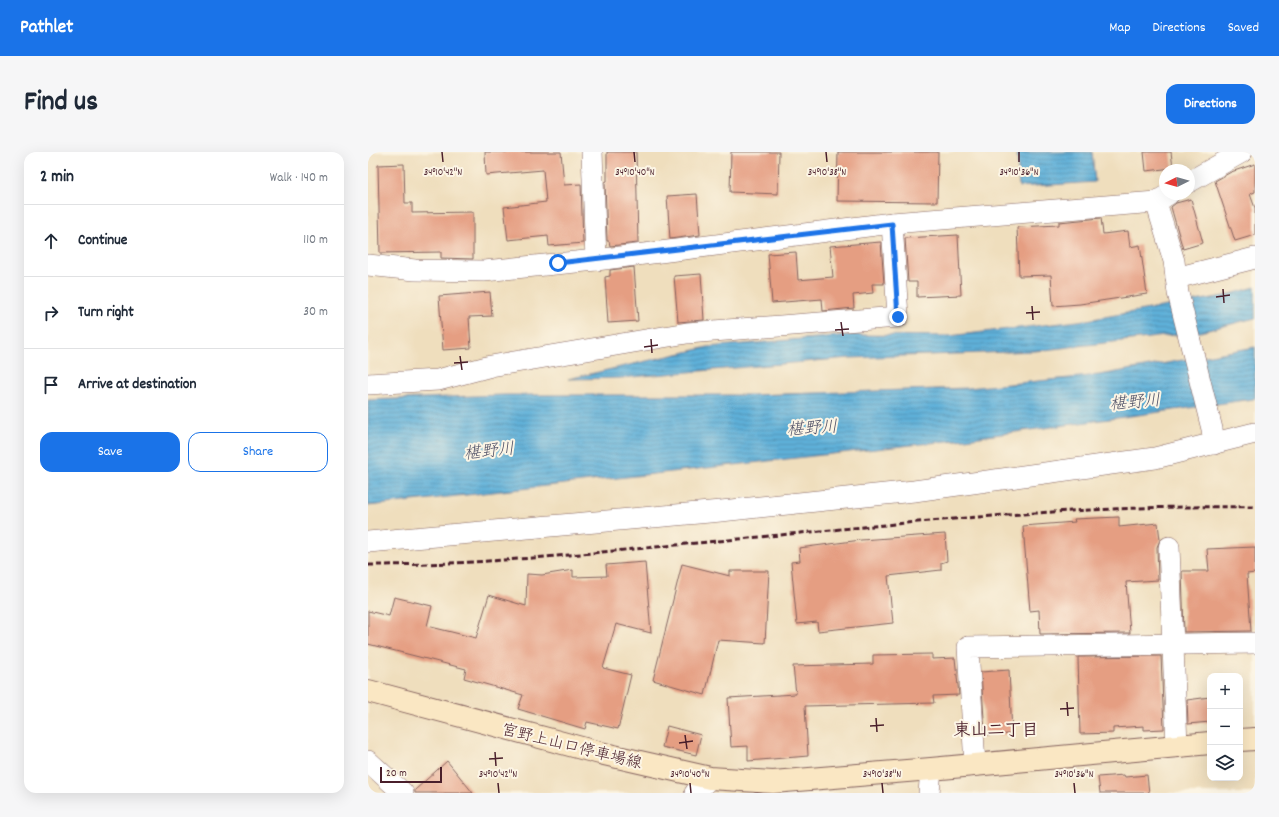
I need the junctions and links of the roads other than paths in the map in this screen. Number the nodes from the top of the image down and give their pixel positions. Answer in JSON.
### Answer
{"nodes":[{"id":1,"x":592,"y":152,"type":"edge"},
{"id":2,"x":1242,"y":152,"type":"edge"},
{"id":3,"x":1195,"y":179,"type":"edge"},
{"id":4,"x":1159,"y":198,"type":"edge"},
{"id":5,"x":1163,"y":200,"type":"edge"},
{"id":6,"x":892,"y":224,"type":"junction"},
{"id":7,"x":1255,"y":258,"type":"edge"},
{"id":8,"x":596,"y":260,"type":"junction"},
{"id":9,"x":368,"y":265,"type":"edge"},
{"id":10,"x":1177,"y":285,"type":"junction"},
{"id":11,"x":368,"y":384,"type":"edge"},
{"id":12,"x":1255,"y":433,"type":"edge"},
{"id":13,"x":1213,"y":436,"type":"junction"},
{"id":14,"x":368,"y":542,"type":"edge"},
{"id":15,"x":1169,"y":547,"type":"dead end"},
{"id":16,"x":1255,"y":643,"type":"edge"},
{"id":17,"x":1172,"y":644,"type":"junction"},
{"id":18,"x":368,"y":691,"type":"edge"},
{"id":19,"x":1255,"y":739,"type":"edge"},
{"id":20,"x":1243,"y":740,"type":"edge"},
{"id":21,"x":1207,"y":743,"type":"edge"},
{"id":22,"x":1177,"y":746,"type":"junction"},
{"id":23,"x":975,"y":765,"type":"junction"},
{"id":24,"x":370,"y":767,"type":"edge"},
{"id":25,"x":931,"y":769,"type":"junction"},
{"id":26,"x":710,"y":778,"type":"junction"},
{"id":27,"x":403,"y":793,"type":"edge"},
{"id":28,"x":695,"y":793,"type":"edge"},
{"id":29,"x":929,"y":793,"type":"edge"}],
"edges":[{"from":1,"to":8,"type":"street"},
{"from":2,"to":3,"type":"street"},
{"from":4,"to":6,"type":"street"},
{"from":5,"to":10,"type":"street"},
{"from":6,"to":8,"type":"street"},
{"from":6,"to":11,"type":"street"},
{"from":7,"to":10,"type":"street"},
{"from":8,"to":9,"type":"street"},
{"from":10,"to":13,"type":"street"},
{"from":12,"to":13,"type":"street"},
{"from":13,"to":14,"type":"street"},
{"from":15,"to":17,"type":"street"},
{"from":16,"to":17,"type":"street"},
{"from":17,"to":22,"type":"street"},
{"from":17,"to":23,"type":"street"},
{"from":18,"to":26,"type":"main road","name":"宮野上山口停車場線"},
{"from":19,"to":20,"type":"main road"},
{"from":21,"to":22,"type":"main road","name":"宮野上山口停車場線"},
{"from":22,"to":23,"type":"main road","name":"宮野上山口停車場線"},
{"from":23,"to":25,"type":"main road","name":"宮野上山口停車場線"},
{"from":24,"to":27,"type":"street"},
{"from":25,"to":26,"type":"main road","name":"宮野上山口停車場線"},
{"from":25,"to":29,"type":"street"},
{"from":26,"to":28,"type":"street"}]}
